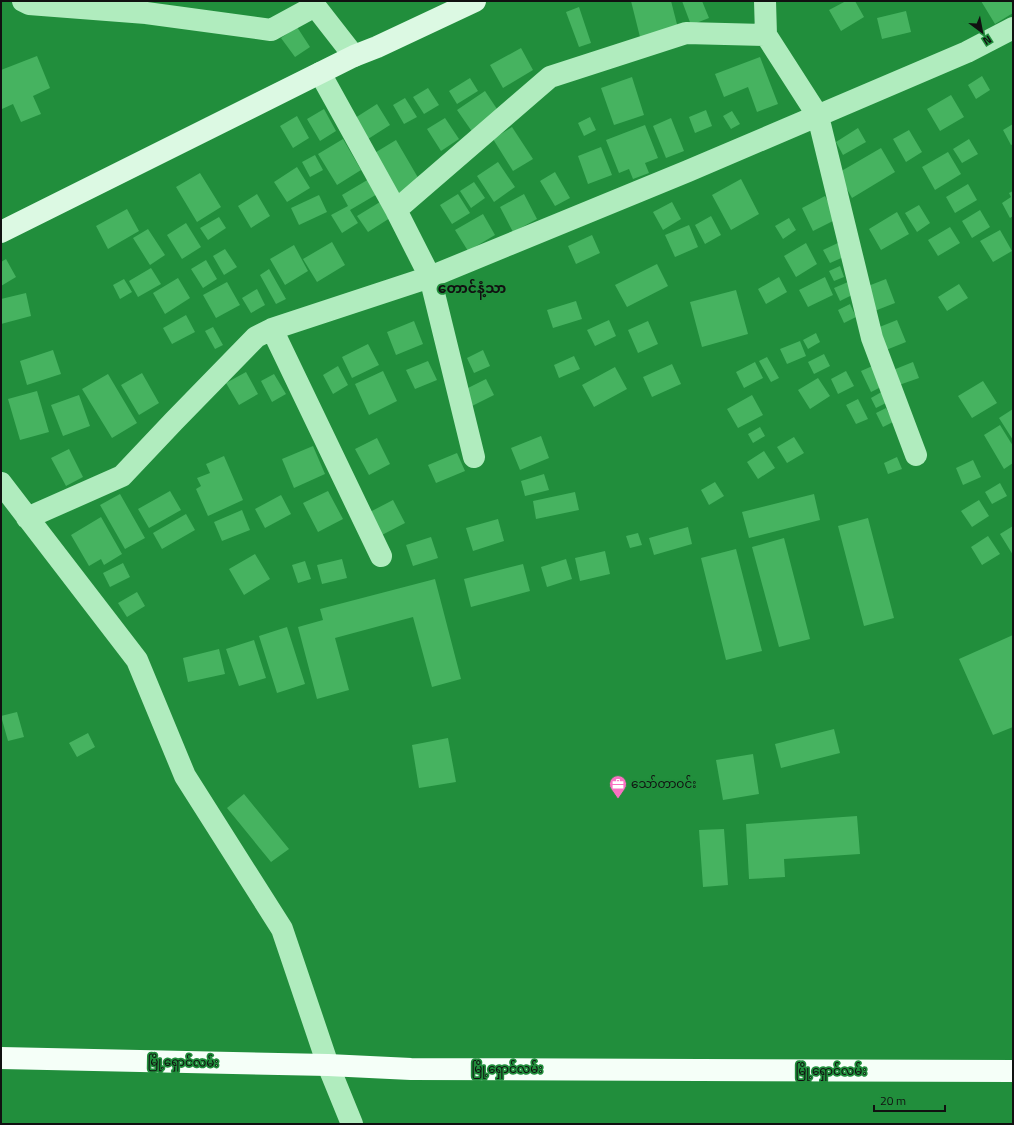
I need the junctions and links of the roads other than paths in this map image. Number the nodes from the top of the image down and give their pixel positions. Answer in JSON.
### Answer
{"nodes":[{"id":1,"x":23,"y":1,"type":"edge"},
{"id":2,"x":475,"y":1,"type":"edge"},
{"id":3,"x":765,"y":1,"type":"edge"},
{"id":4,"x":1013,"y":28,"type":"edge"},
{"id":5,"x":766,"y":35,"type":"junction"},
{"id":6,"x":354,"y":56,"type":"junction"},
{"id":7,"x":320,"y":73,"type":"junction"},
{"id":8,"x":818,"y":116,"type":"junction"},
{"id":9,"x":396,"y":210,"type":"junction"},
{"id":10,"x":1,"y":232,"type":"edge"},
{"id":11,"x":430,"y":277,"type":"junction"},
{"id":12,"x":272,"y":330,"type":"junction"},
{"id":13,"x":916,"y":455,"type":"dead end"},
{"id":14,"x":474,"y":457,"type":"dead end"},
{"id":15,"x":1,"y":483,"type":"edge"},
{"id":16,"x":27,"y":518,"type":"junction"},
{"id":17,"x":381,"y":556,"type":"dead end"},
{"id":18,"x":1,"y":1058,"type":"edge"},
{"id":19,"x":328,"y":1065,"type":"junction"},
{"id":20,"x":1013,"y":1071,"type":"edge"},
{"id":21,"x":352,"y":1124,"type":"edge"}],
"edges":[{"from":1,"to":6,"type":"street"},
{"from":2,"to":6,"type":"main road"},
{"from":3,"to":5,"type":"street"},
{"from":4,"to":8,"type":"street"},
{"from":5,"to":8,"type":"street"},
{"from":5,"to":9,"type":"street"},
{"from":6,"to":7,"type":"main road"},
{"from":7,"to":9,"type":"street"},
{"from":7,"to":10,"type":"main road"},
{"from":8,"to":11,"type":"street"},
{"from":8,"to":13,"type":"street"},
{"from":9,"to":11,"type":"street"},
{"from":11,"to":12,"type":"street"},
{"from":11,"to":14,"type":"street"},
{"from":12,"to":16,"type":"street"},
{"from":12,"to":17,"type":"street"},
{"from":15,"to":16,"type":"street"},
{"from":16,"to":19,"type":"street"},
{"from":18,"to":19,"type":"main road","name":"မြို့ရှောင်လမ်း"},
{"from":19,"to":20,"type":"main road","name":"မြို့ရှောင်လမ်း"},
{"from":19,"to":21,"type":"street"}]}
